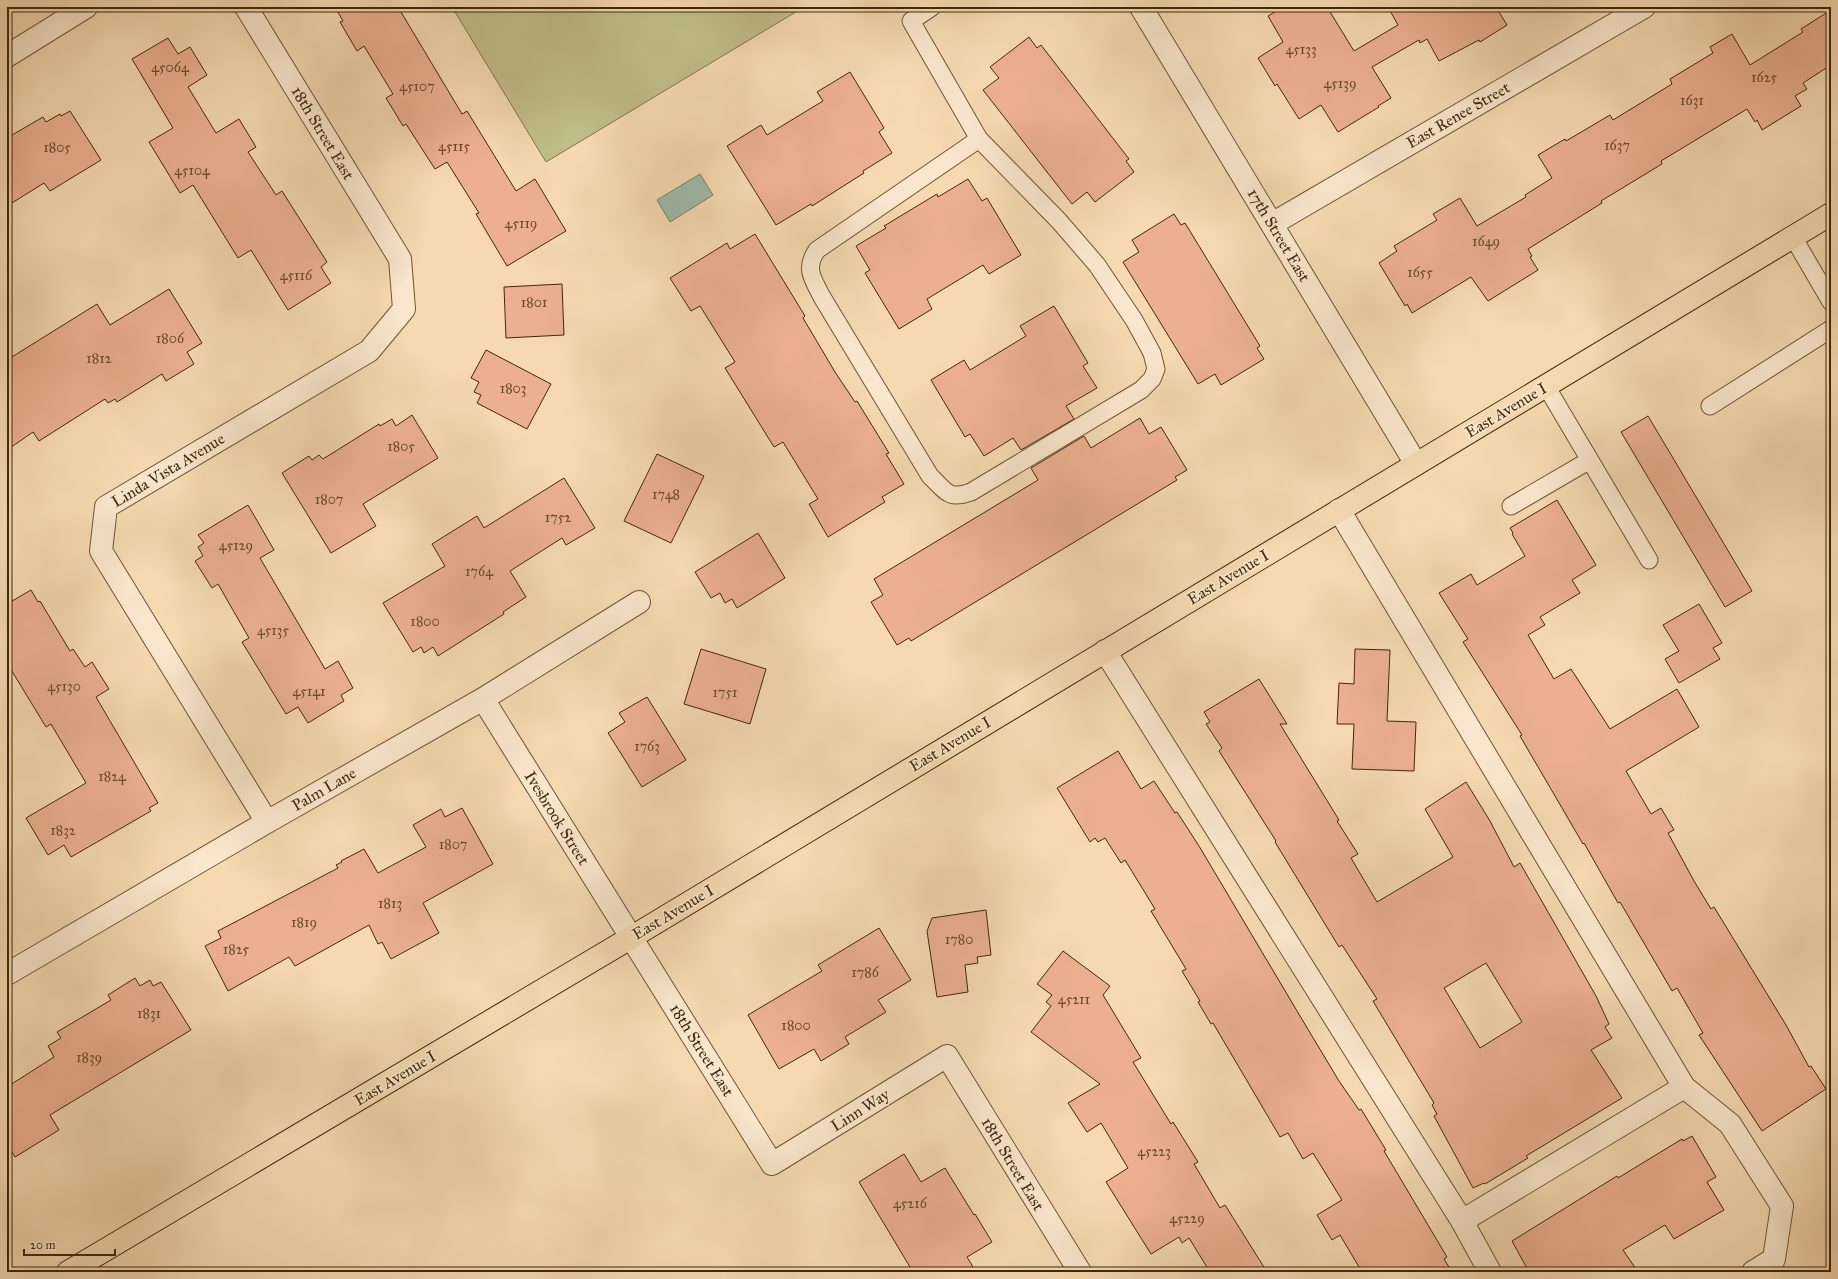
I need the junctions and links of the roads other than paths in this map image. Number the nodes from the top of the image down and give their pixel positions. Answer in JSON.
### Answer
{"nodes":[{"id":1,"x":86,"y":7,"type":"edge"},
{"id":2,"x":246,"y":7,"type":"edge"},
{"id":3,"x":932,"y":7,"type":"edge"},
{"id":4,"x":1141,"y":7,"type":"edge"},
{"id":5,"x":1644,"y":7,"type":"edge"},
{"id":6,"x":7,"y":56,"type":"edge"},
{"id":7,"x":979,"y":139,"type":"junction"},
{"id":8,"x":1831,"y":214,"type":"edge"},
{"id":9,"x":1272,"y":224,"type":"junction"},
{"id":10,"x":1793,"y":237,"type":"junction"},
{"id":11,"x":400,"y":259,"type":"joint"},
{"id":12,"x":1831,"y":302,"type":"edge"},
{"id":13,"x":1831,"y":329,"type":"edge"},
{"id":14,"x":1546,"y":386,"type":"junction"},
{"id":15,"x":1710,"y":406,"type":"dead end"},
{"id":16,"x":1590,"y":460,"type":"junction"},
{"id":17,"x":1416,"y":464,"type":"junction"},
{"id":18,"x":1511,"y":506,"type":"dead end"},
{"id":19,"x":1338,"y":510,"type":"junction"},
{"id":20,"x":1649,"y":560,"type":"dead end"},
{"id":21,"x":639,"y":602,"type":"dead end"},
{"id":22,"x":1105,"y":651,"type":"junction"},
{"id":23,"x":483,"y":699,"type":"junction"},
{"id":24,"x":266,"y":822,"type":"junction"},
{"id":25,"x":632,"y":936,"type":"junction"},
{"id":26,"x":7,"y":974,"type":"edge"},
{"id":27,"x":947,"y":1056,"type":"joint"},
{"id":28,"x":1684,"y":1087,"type":"junction"},
{"id":29,"x":772,"y":1164,"type":"joint"},
{"id":30,"x":1462,"y":1221,"type":"junction"},
{"id":31,"x":1775,"y":1266,"type":"edge"},
{"id":32,"x":68,"y":1272,"type":"edge"},
{"id":33,"x":1080,"y":1272,"type":"edge"},
{"id":34,"x":1490,"y":1272,"type":"edge"},
{"id":35,"x":1753,"y":1272,"type":"edge"}],
"edges":[{"from":1,"to":6,"type":"street"},
{"from":2,"to":11,"type":"street","name":"18th Street East"},
{"from":3,"to":7,"type":"lane"},
{"from":4,"to":9,"type":"street","name":"17th Street East"},
{"from":5,"to":9,"type":"street","name":"East Renee Street"},
{"from":7,"to":7,"type":"lane"},
{"from":8,"to":10,"type":"main road","name":"East Avenue I"},
{"from":9,"to":17,"type":"street","name":"17th Street East"},
{"from":10,"to":12,"type":"lane"},
{"from":10,"to":14,"type":"main road","name":"East Avenue I"},
{"from":11,"to":24,"type":"street","name":"Linda Vista Avenue"},
{"from":13,"to":15,"type":"lane"},
{"from":14,"to":16,"type":"lane"},
{"from":14,"to":17,"type":"main road","name":"East Avenue I"},
{"from":16,"to":18,"type":"lane"},
{"from":16,"to":20,"type":"lane"},
{"from":17,"to":19,"type":"main road","name":"East Avenue I"},
{"from":19,"to":22,"type":"main road","name":"East Avenue I"},
{"from":19,"to":28,"type":"street"},
{"from":21,"to":23,"type":"street","name":"Palm Lane"},
{"from":22,"to":25,"type":"main road","name":"East Avenue I"},
{"from":22,"to":30,"type":"street"},
{"from":23,"to":24,"type":"street","name":"Palm Lane"},
{"from":23,"to":25,"type":"street","name":"Ivesbrook Street"},
{"from":24,"to":26,"type":"street","name":"Palm Lane"},
{"from":25,"to":29,"type":"street","name":"18th Street East"},
{"from":25,"to":32,"type":"main road","name":"East Avenue I"},
{"from":27,"to":29,"type":"street","name":"Linn Way"},
{"from":27,"to":33,"type":"street","name":"18th Street East"},
{"from":28,"to":30,"type":"street"},
{"from":28,"to":31,"type":"street"},
{"from":30,"to":34,"type":"street"},
{"from":31,"to":35,"type":"street"}]}
